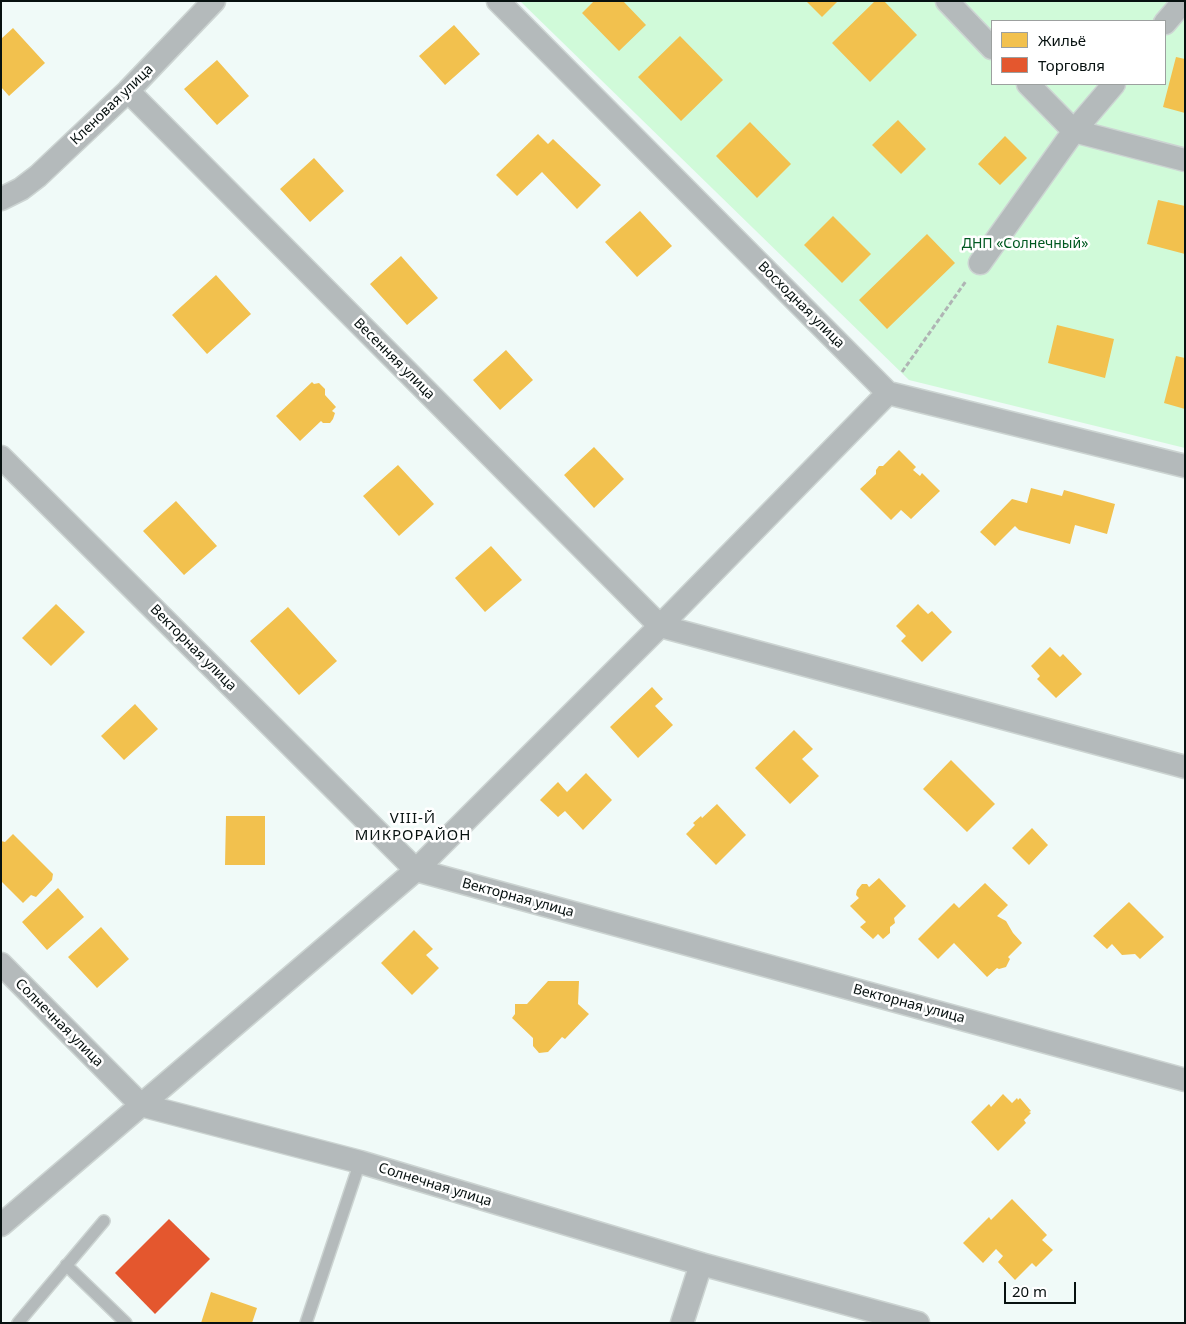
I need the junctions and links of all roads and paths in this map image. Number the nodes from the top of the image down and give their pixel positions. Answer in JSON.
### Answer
{"nodes":[{"id":1,"x":214,"y":1,"type":"edge"},
{"id":2,"x":498,"y":1,"type":"edge"},
{"id":3,"x":947,"y":1,"type":"edge"},
{"id":4,"x":1184,"y":1,"type":"edge"},
{"id":5,"x":1166,"y":23,"type":"edge"},
{"id":6,"x":991,"y":47,"type":"edge"},
{"id":7,"x":1029,"y":85,"type":"edge"},
{"id":8,"x":1113,"y":85,"type":"edge"},
{"id":9,"x":128,"y":91,"type":"junction"},
{"id":10,"x":1074,"y":131,"type":"junction"},
{"id":11,"x":1185,"y":160,"type":"edge"},
{"id":12,"x":1,"y":199,"type":"edge"},
{"id":13,"x":980,"y":262,"type":"joint"},
{"id":14,"x":888,"y":392,"type":"junction"},
{"id":15,"x":1,"y":457,"type":"edge"},
{"id":16,"x":1185,"y":466,"type":"edge"},
{"id":17,"x":660,"y":626,"type":"junction"},
{"id":18,"x":1185,"y":766,"type":"edge"},
{"id":19,"x":416,"y":870,"type":"junction"},
{"id":20,"x":2,"y":968,"type":"edge"},
{"id":21,"x":1185,"y":1080,"type":"edge"},
{"id":22,"x":141,"y":1105,"type":"junction"},
{"id":23,"x":360,"y":1162,"type":"junction"},
{"id":24,"x":104,"y":1221,"type":"dead end"},
{"id":25,"x":1,"y":1225,"type":"edge"},
{"id":26,"x":700,"y":1264,"type":"junction"},
{"id":27,"x":66,"y":1265,"type":"junction"},
{"id":28,"x":18,"y":1323,"type":"edge"},
{"id":29,"x":126,"y":1323,"type":"edge"},
{"id":30,"x":306,"y":1323,"type":"edge"},
{"id":31,"x":682,"y":1323,"type":"edge"},
{"id":32,"x":918,"y":1323,"type":"edge"}],
"edges":[{"from":1,"to":9,"type":"street","name":"Кленовая улица"},
{"from":2,"to":14,"type":"street","name":"Восходная улица"},
{"from":3,"to":6,"type":"street"},
{"from":4,"to":5,"type":"street"},
{"from":7,"to":10,"type":"street"},
{"from":8,"to":10,"type":"street"},
{"from":9,"to":12,"type":"street","name":"Кленовая улица"},
{"from":9,"to":17,"type":"street","name":"Весенняя улица"},
{"from":10,"to":11,"type":"street"},
{"from":10,"to":13,"type":"street"},
{"from":13,"to":14,"type":"path"},
{"from":14,"to":16,"type":"street"},
{"from":14,"to":17,"type":"street"},
{"from":15,"to":19,"type":"street","name":"Векторная улица"},
{"from":17,"to":18,"type":"street"},
{"from":17,"to":19,"type":"street"},
{"from":19,"to":21,"type":"street","name":"Векторная улица"},
{"from":19,"to":22,"type":"street"},
{"from":20,"to":22,"type":"street","name":"Солнечная улица"},
{"from":22,"to":23,"type":"street","name":"Солнечная улица"},
{"from":22,"to":25,"type":"street"},
{"from":23,"to":26,"type":"street","name":"Солнечная улица"},
{"from":23,"to":30,"type":"lane"},
{"from":24,"to":27,"type":"lane"},
{"from":26,"to":31,"type":"street"},
{"from":26,"to":32,"type":"street","name":"Солнечная улица"},
{"from":27,"to":28,"type":"lane"},
{"from":27,"to":29,"type":"lane"}]}
